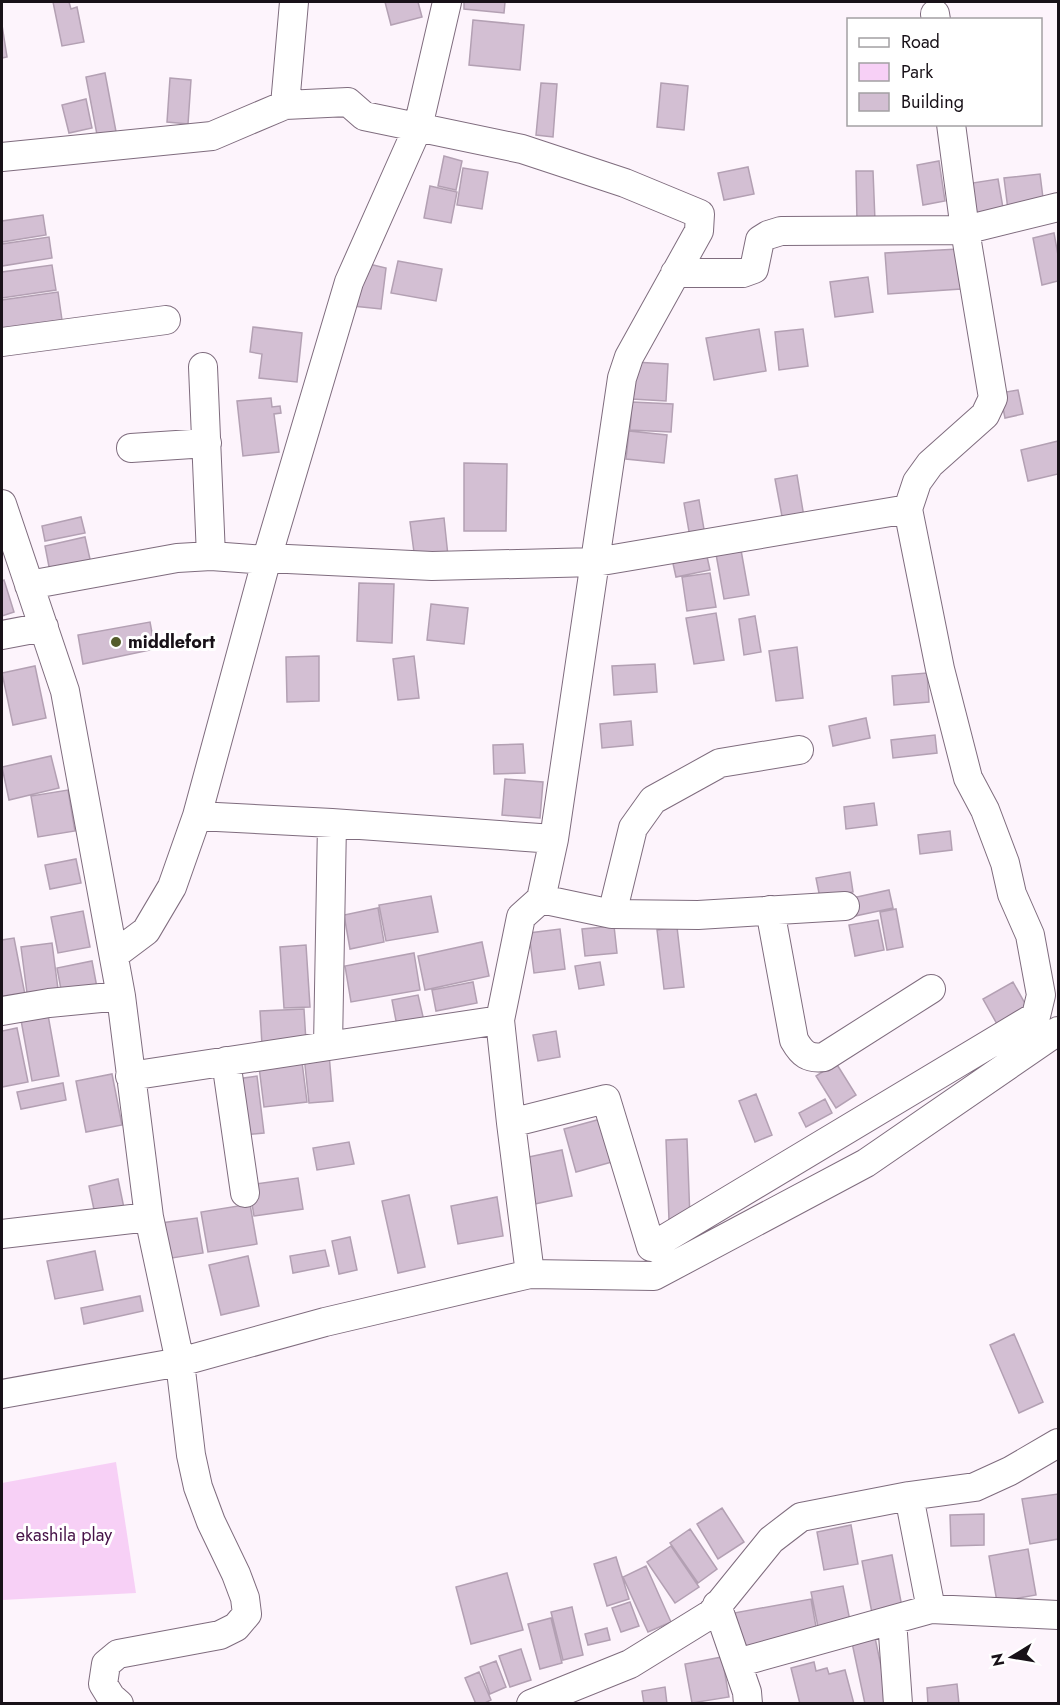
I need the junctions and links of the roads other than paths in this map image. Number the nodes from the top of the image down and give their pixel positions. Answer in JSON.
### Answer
{"nodes":[{"id":1,"x":294,"y":2,"type":"edge"},
{"id":2,"x":447,"y":2,"type":"edge"},
{"id":3,"x":285,"y":105,"type":"junction"},
{"id":4,"x":951,"y":126,"type":"edge"},
{"id":5,"x":418,"y":127,"type":"junction"},
{"id":6,"x":2,"y":158,"type":"edge"},
{"id":7,"x":1059,"y":207,"type":"edge"},
{"id":8,"x":965,"y":230,"type":"junction"},
{"id":9,"x":675,"y":273,"type":"junction"},
{"id":10,"x":166,"y":320,"type":"dead end"},
{"id":11,"x":2,"y":342,"type":"edge"},
{"id":12,"x":203,"y":367,"type":"dead end"},
{"id":13,"x":207,"y":443,"type":"junction"},
{"id":14,"x":131,"y":448,"type":"dead end"},
{"id":15,"x":2,"y":504,"type":"edge"},
{"id":16,"x":908,"y":509,"type":"junction"},
{"id":17,"x":211,"y":556,"type":"junction"},
{"id":18,"x":267,"y":559,"type":"junction"},
{"id":19,"x":596,"y":562,"type":"junction"},
{"id":20,"x":29,"y":585,"type":"junction"},
{"id":21,"x":44,"y":627,"type":"junction"},
{"id":22,"x":2,"y":635,"type":"edge"},
{"id":23,"x":799,"y":750,"type":"dead end"},
{"id":24,"x":197,"y":816,"type":"junction"},
{"id":25,"x":332,"y":823,"type":"junction"},
{"id":26,"x":555,"y":839,"type":"junction"},
{"id":27,"x":541,"y":900,"type":"junction"},
{"id":28,"x":845,"y":906,"type":"dead end"},
{"id":29,"x":770,"y":910,"type":"junction"},
{"id":30,"x":612,"y":914,"type":"junction"},
{"id":31,"x":114,"y":955,"type":"junction"},
{"id":32,"x":931,"y":989,"type":"dead end"},
{"id":33,"x":121,"y":996,"type":"junction"},
{"id":34,"x":2,"y":1011,"type":"edge"},
{"id":35,"x":500,"y":1020,"type":"junction"},
{"id":36,"x":1059,"y":1031,"type":"edge"},
{"id":37,"x":328,"y":1046,"type":"junction"},
{"id":38,"x":226,"y":1061,"type":"junction"},
{"id":39,"x":130,"y":1076,"type":"junction"},
{"id":40,"x":511,"y":1123,"type":"junction"},
{"id":41,"x":245,"y":1193,"type":"dead end"},
{"id":42,"x":149,"y":1217,"type":"junction"},
{"id":43,"x":2,"y":1234,"type":"edge"},
{"id":44,"x":530,"y":1274,"type":"junction"},
{"id":45,"x":180,"y":1362,"type":"junction"},
{"id":46,"x":2,"y":1394,"type":"edge"},
{"id":47,"x":1059,"y":1443,"type":"edge"},
{"id":48,"x":909,"y":1496,"type":"junction"},
{"id":49,"x":717,"y":1605,"type":"junction"},
{"id":50,"x":931,"y":1609,"type":"junction"},
{"id":51,"x":1059,"y":1615,"type":"edge"},
{"id":52,"x":892,"y":1620,"type":"junction"},
{"id":53,"x":737,"y":1664,"type":"junction"},
{"id":54,"x":119,"y":1704,"type":"edge"},
{"id":55,"x":531,"y":1704,"type":"edge"},
{"id":56,"x":747,"y":1704,"type":"edge"},
{"id":57,"x":898,"y":1704,"type":"edge"}],
"edges":[{"from":1,"to":3,"type":"street"},
{"from":2,"to":5,"type":"street"},
{"from":3,"to":5,"type":"street"},
{"from":3,"to":6,"type":"street"},
{"from":4,"to":8,"type":"street"},
{"from":5,"to":9,"type":"street"},
{"from":5,"to":18,"type":"street"},
{"from":7,"to":8,"type":"street"},
{"from":8,"to":9,"type":"street"},
{"from":8,"to":16,"type":"street"},
{"from":9,"to":19,"type":"street"},
{"from":10,"to":11,"type":"street"},
{"from":12,"to":13,"type":"street"},
{"from":13,"to":14,"type":"street"},
{"from":13,"to":17,"type":"street"},
{"from":15,"to":20,"type":"street"},
{"from":16,"to":19,"type":"street"},
{"from":16,"to":40,"type":"street"},
{"from":17,"to":18,"type":"street"},
{"from":17,"to":20,"type":"street"},
{"from":18,"to":19,"type":"street"},
{"from":18,"to":24,"type":"street"},
{"from":19,"to":26,"type":"street"},
{"from":20,"to":21,"type":"street"},
{"from":21,"to":22,"type":"street"},
{"from":21,"to":31,"type":"street"},
{"from":23,"to":30,"type":"street"},
{"from":24,"to":25,"type":"street"},
{"from":24,"to":31,"type":"street"},
{"from":25,"to":26,"type":"street"},
{"from":25,"to":37,"type":"street"},
{"from":26,"to":27,"type":"street"},
{"from":27,"to":30,"type":"street"},
{"from":27,"to":35,"type":"street"},
{"from":28,"to":29,"type":"street"},
{"from":29,"to":30,"type":"street"},
{"from":29,"to":32,"type":"street"},
{"from":31,"to":33,"type":"street"},
{"from":33,"to":34,"type":"street"},
{"from":33,"to":39,"type":"street"},
{"from":35,"to":37,"type":"street"},
{"from":35,"to":40,"type":"street"},
{"from":36,"to":44,"type":"street"},
{"from":37,"to":38,"type":"street"},
{"from":38,"to":39,"type":"street"},
{"from":38,"to":41,"type":"street"},
{"from":39,"to":42,"type":"street"},
{"from":40,"to":44,"type":"street"},
{"from":42,"to":43,"type":"street"},
{"from":42,"to":45,"type":"street"},
{"from":44,"to":45,"type":"street"},
{"from":45,"to":46,"type":"street"},
{"from":45,"to":54,"type":"street"},
{"from":47,"to":48,"type":"street"},
{"from":48,"to":49,"type":"street"},
{"from":48,"to":50,"type":"street"},
{"from":49,"to":53,"type":"street"},
{"from":49,"to":55,"type":"street"},
{"from":50,"to":51,"type":"street"},
{"from":50,"to":52,"type":"street"},
{"from":52,"to":53,"type":"street"},
{"from":52,"to":57,"type":"street"},
{"from":53,"to":56,"type":"street"}]}
